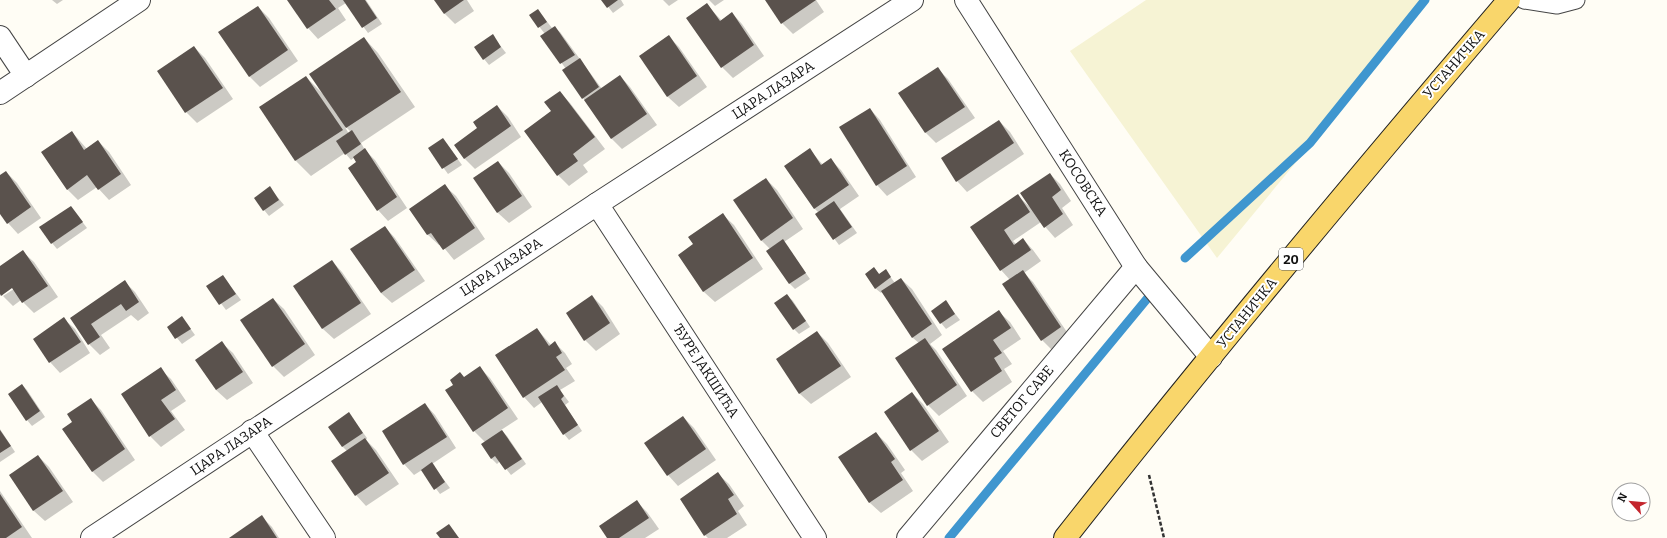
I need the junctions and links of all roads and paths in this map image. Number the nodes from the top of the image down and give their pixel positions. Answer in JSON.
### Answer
{"nodes":[{"id":1,"x":139,"y":0,"type":"edge"},
{"id":2,"x":912,"y":0,"type":"edge"},
{"id":3,"x":966,"y":0,"type":"edge"},
{"id":4,"x":1509,"y":0,"type":"edge"},
{"id":5,"x":1524,"y":0,"type":"edge"},
{"id":6,"x":1576,"y":0,"type":"edge"},
{"id":7,"x":0,"y":37,"type":"edge"},
{"id":8,"x":26,"y":76,"type":"junction"},
{"id":9,"x":0,"y":93,"type":"edge"},
{"id":10,"x":597,"y":204,"type":"junction"},
{"id":11,"x":1136,"y":267,"type":"junction"},
{"id":12,"x":1211,"y":357,"type":"junction"},
{"id":13,"x":252,"y":431,"type":"junction"},
{"id":14,"x":1140,"y":442,"type":"junction"},
{"id":15,"x":92,"y":538,"type":"edge"},
{"id":16,"x":324,"y":538,"type":"edge"},
{"id":17,"x":815,"y":538,"type":"edge"},
{"id":18,"x":908,"y":538,"type":"edge"},
{"id":19,"x":1065,"y":538,"type":"edge"},
{"id":20,"x":1164,"y":538,"type":"edge"}],
"edges":[{"from":1,"to":8,"type":"street"},
{"from":2,"to":10,"type":"street","name":"ЦАРА ЛАЗАРА"},
{"from":3,"to":11,"type":"street","name":"КОСОВСКА"},
{"from":4,"to":12,"type":"main road","name":"УСТАНИЧКА","number":"20"},
{"from":5,"to":6,"type":"lane"},
{"from":7,"to":8,"type":"street"},
{"from":8,"to":9,"type":"street"},
{"from":10,"to":13,"type":"street","name":"ЦАРА ЛАЗАРА"},
{"from":10,"to":17,"type":"street","name":"ЂУРЕ ЈАКШИЋА"},
{"from":11,"to":12,"type":"street","name":"КОСОВСКА"},
{"from":11,"to":18,"type":"street","name":"СВЕТОГ САВЕ"},
{"from":12,"to":14,"type":"main road","name":"УСТАНИЧКА","number":"20"},
{"from":13,"to":15,"type":"street","name":"ЦАРА ЛАЗАРА"},
{"from":13,"to":16,"type":"street"},
{"from":14,"to":19,"type":"main road","name":"УСТАНИЧКА","number":"20"},
{"from":14,"to":20,"type":"path"}]}
